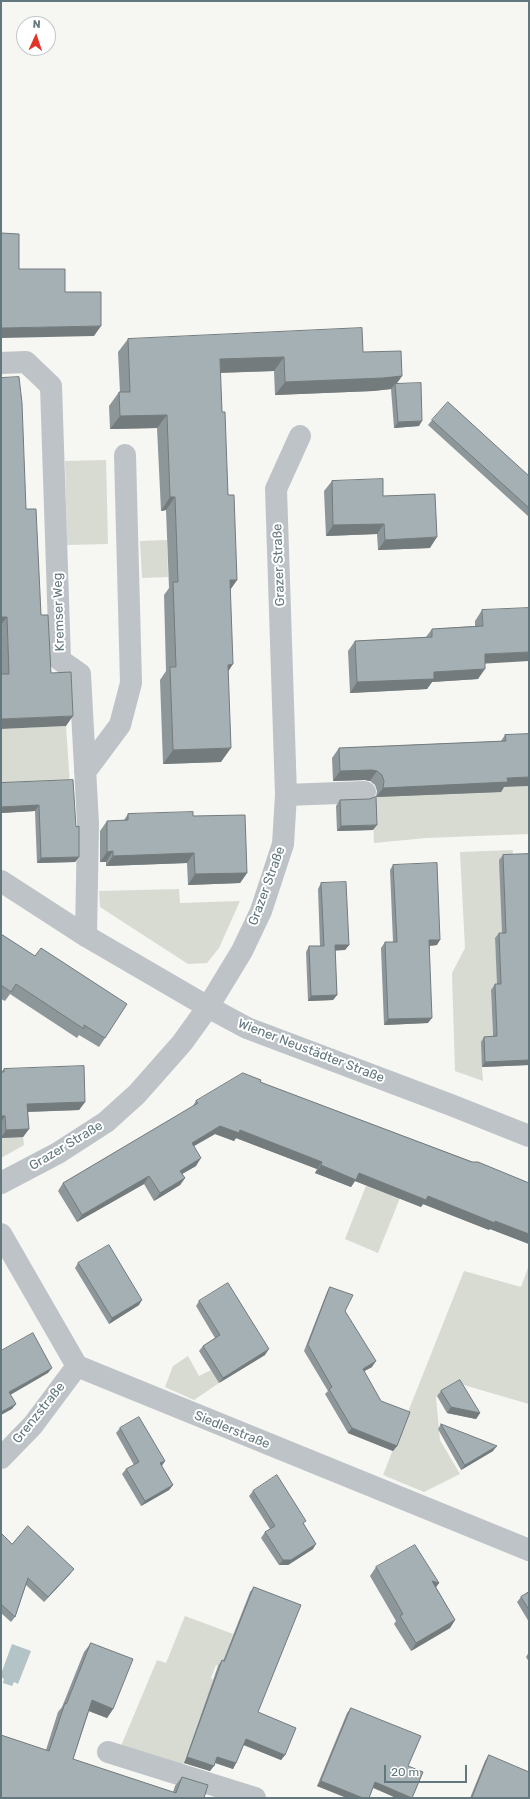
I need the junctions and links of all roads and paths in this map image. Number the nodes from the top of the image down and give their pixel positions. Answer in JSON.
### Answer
{"nodes":[{"id":1,"x":1,"y":363,"type":"edge"},
{"id":2,"x":300,"y":436,"type":"dead end"},
{"id":3,"x":125,"y":455,"type":"dead end"},
{"id":4,"x":85,"y":772,"type":"junction"},
{"id":5,"x":365,"y":792,"type":"dead end"},
{"id":6,"x":286,"y":795,"type":"junction"},
{"id":7,"x":1,"y":881,"type":"edge"},
{"id":8,"x":86,"y":936,"type":"junction"},
{"id":9,"x":208,"y":1007,"type":"junction"},
{"id":10,"x":529,"y":1136,"type":"edge"},
{"id":11,"x":1,"y":1182,"type":"edge"},
{"id":12,"x":1,"y":1234,"type":"edge"},
{"id":13,"x":77,"y":1366,"type":"junction"},
{"id":14,"x":1,"y":1458,"type":"edge"},
{"id":15,"x":529,"y":1550,"type":"edge"},
{"id":16,"x":108,"y":1752,"type":"dead end"},
{"id":17,"x":255,"y":1798,"type":"edge"}],
"edges":[{"from":1,"to":4,"type":"street","name":"Kremser Weg"},
{"from":2,"to":6,"type":"street","name":"Grazer Straße"},
{"from":3,"to":4,"type":"street"},
{"from":4,"to":8,"type":"street","name":"Kremser Weg"},
{"from":5,"to":6,"type":"street"},
{"from":6,"to":9,"type":"street","name":"Grazer Straße"},
{"from":7,"to":8,"type":"street","name":"Wiener Neustädter Straße"},
{"from":8,"to":9,"type":"street","name":"Wiener Neustädter Straße"},
{"from":9,"to":10,"type":"street","name":"Wiener Neustädter Straße"},
{"from":9,"to":11,"type":"street","name":"Grazer Straße"},
{"from":12,"to":13,"type":"street"},
{"from":13,"to":14,"type":"street","name":"Grenzstraße"},
{"from":13,"to":15,"type":"street","name":"Siedlerstraße"},
{"from":16,"to":17,"type":"street"}]}
